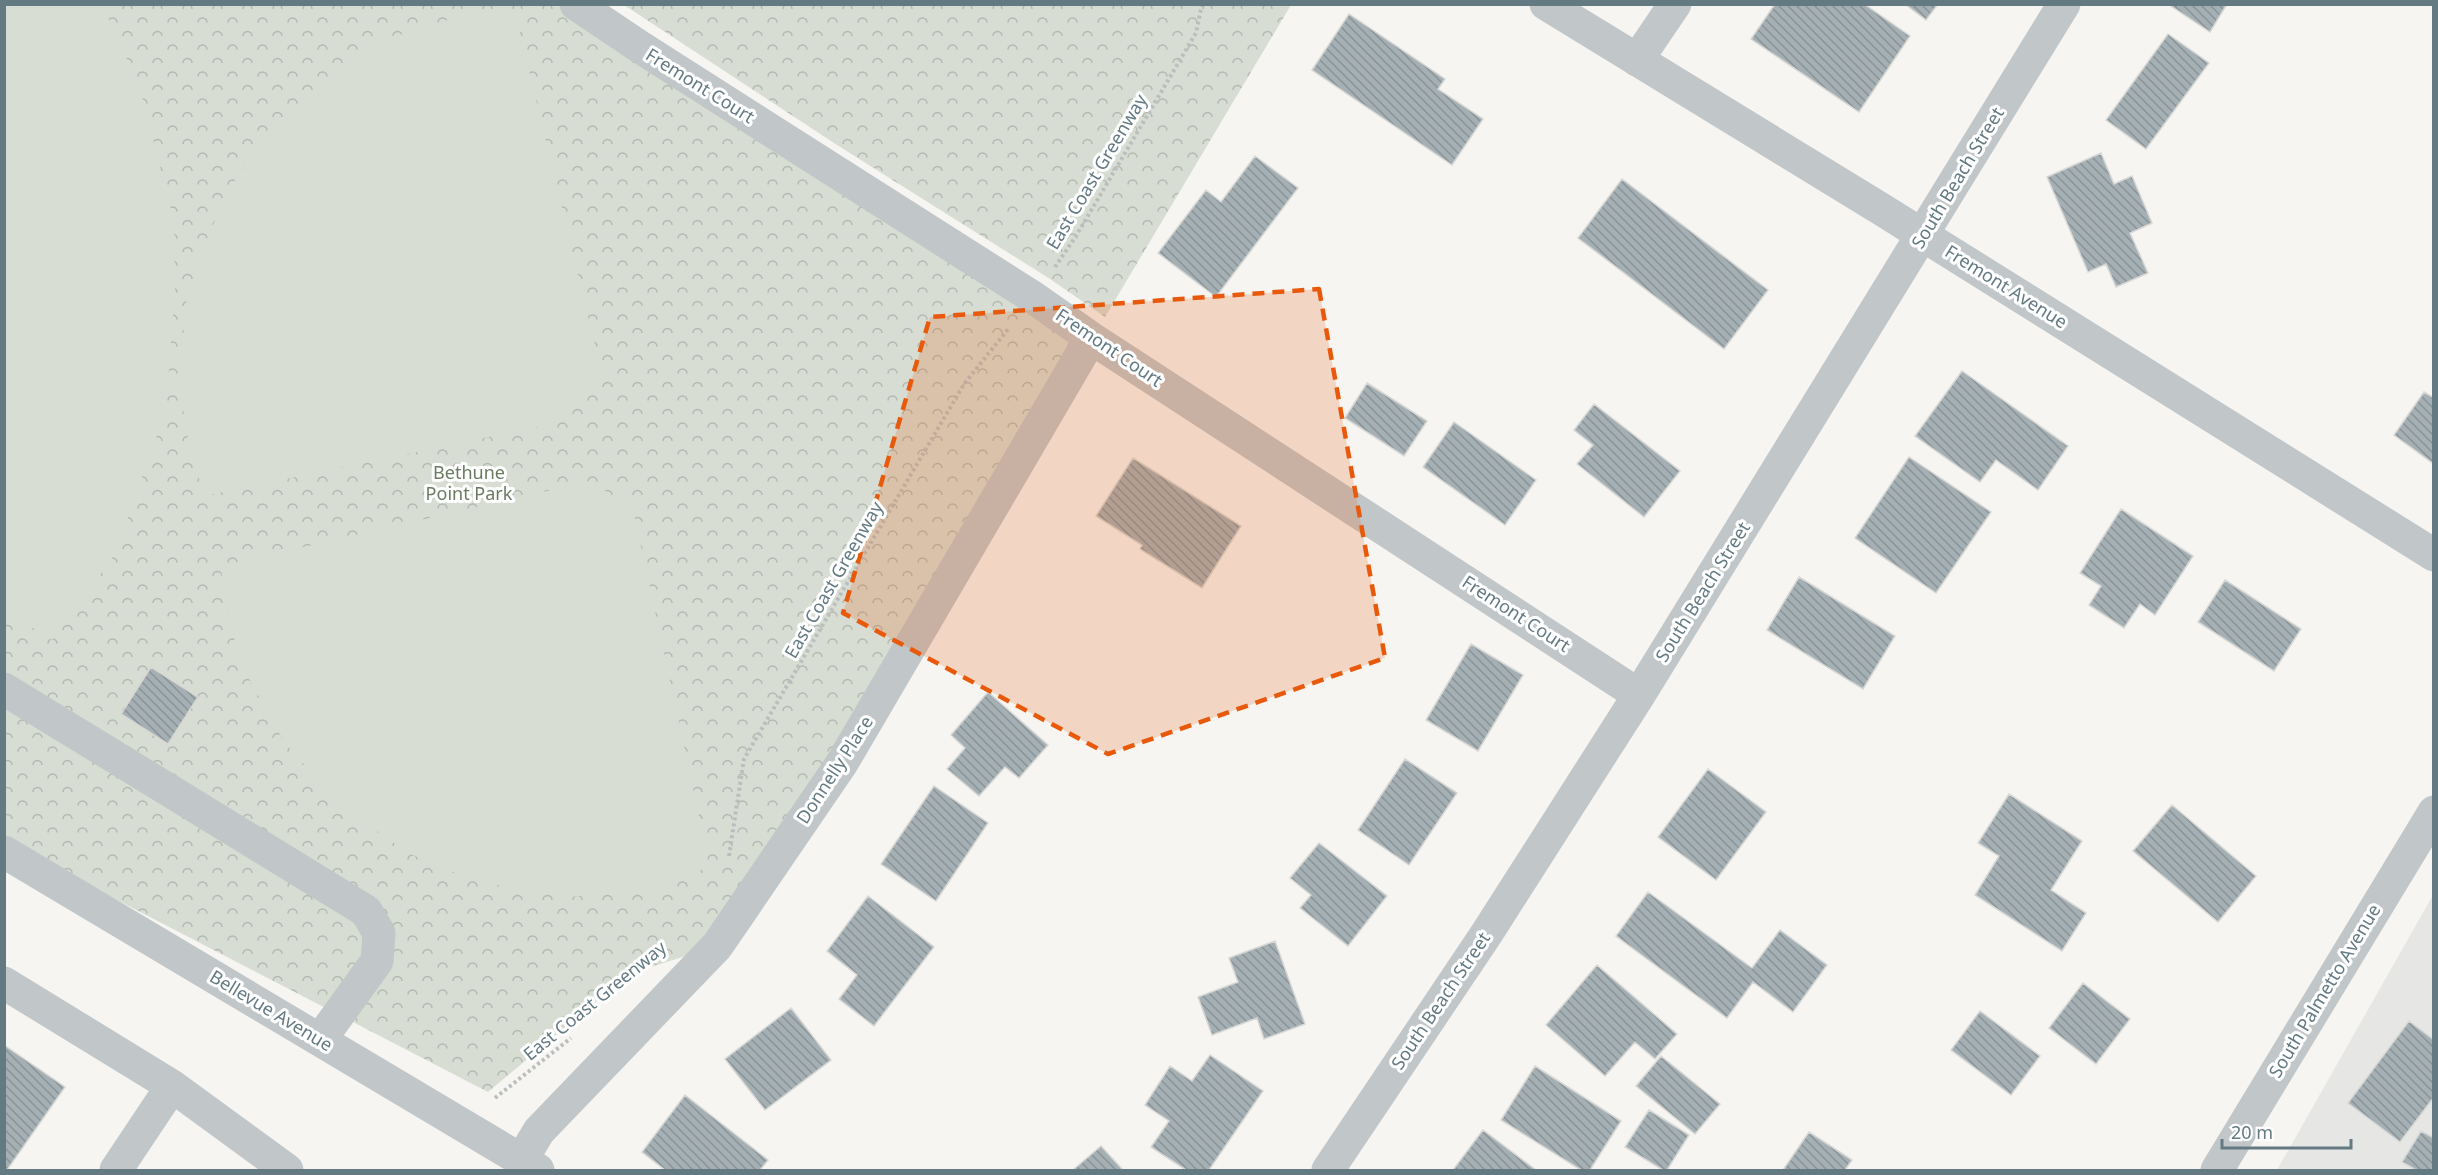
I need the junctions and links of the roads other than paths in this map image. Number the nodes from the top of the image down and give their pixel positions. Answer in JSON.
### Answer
{"nodes":[{"id":1,"x":576,"y":4,"type":"edge"},
{"id":2,"x":1546,"y":4,"type":"edge"},
{"id":3,"x":1675,"y":4,"type":"edge"},
{"id":4,"x":2064,"y":4,"type":"edge"},
{"id":5,"x":1637,"y":60,"type":"junction"},
{"id":6,"x":1924,"y":236,"type":"junction"},
{"id":7,"x":1091,"y":338,"type":"junction"},
{"id":8,"x":2433,"y":555,"type":"edge"},
{"id":9,"x":4,"y":689,"type":"edge"},
{"id":10,"x":1639,"y":695,"type":"junction"},
{"id":11,"x":2433,"y":812,"type":"edge"},
{"id":12,"x":4,"y":852,"type":"edge"},
{"id":13,"x":4,"y":983,"type":"edge"},
{"id":14,"x":320,"y":1040,"type":"junction"},
{"id":15,"x":172,"y":1086,"type":"junction"},
{"id":16,"x":530,"y":1166,"type":"edge"},
{"id":17,"x":116,"y":1170,"type":"edge"},
{"id":18,"x":287,"y":1170,"type":"edge"},
{"id":19,"x":1328,"y":1170,"type":"edge"},
{"id":20,"x":2217,"y":1170,"type":"edge"}],
"edges":[{"from":1,"to":7,"type":"street","name":"Fremont Court"},
{"from":2,"to":5,"type":"street","name":"Fremont Avenue"},
{"from":3,"to":5,"type":"street"},
{"from":4,"to":6,"type":"street","name":"South Beach Street"},
{"from":5,"to":6,"type":"street","name":"Fremont Avenue"},
{"from":6,"to":8,"type":"street","name":"Fremont Avenue"},
{"from":6,"to":10,"type":"street","name":"South Beach Street"},
{"from":7,"to":10,"type":"street","name":"Fremont Court"},
{"from":7,"to":16,"type":"street","name":"Donnelly Place"},
{"from":9,"to":14,"type":"street"},
{"from":10,"to":19,"type":"street","name":"South Beach Street"},
{"from":11,"to":20,"type":"street","name":"South Palmetto Avenue"},
{"from":12,"to":14,"type":"street","name":"Bellevue Avenue"},
{"from":13,"to":15,"type":"street"},
{"from":14,"to":16,"type":"street","name":"Bellevue Avenue"},
{"from":15,"to":17,"type":"street"},
{"from":15,"to":18,"type":"street"}]}
